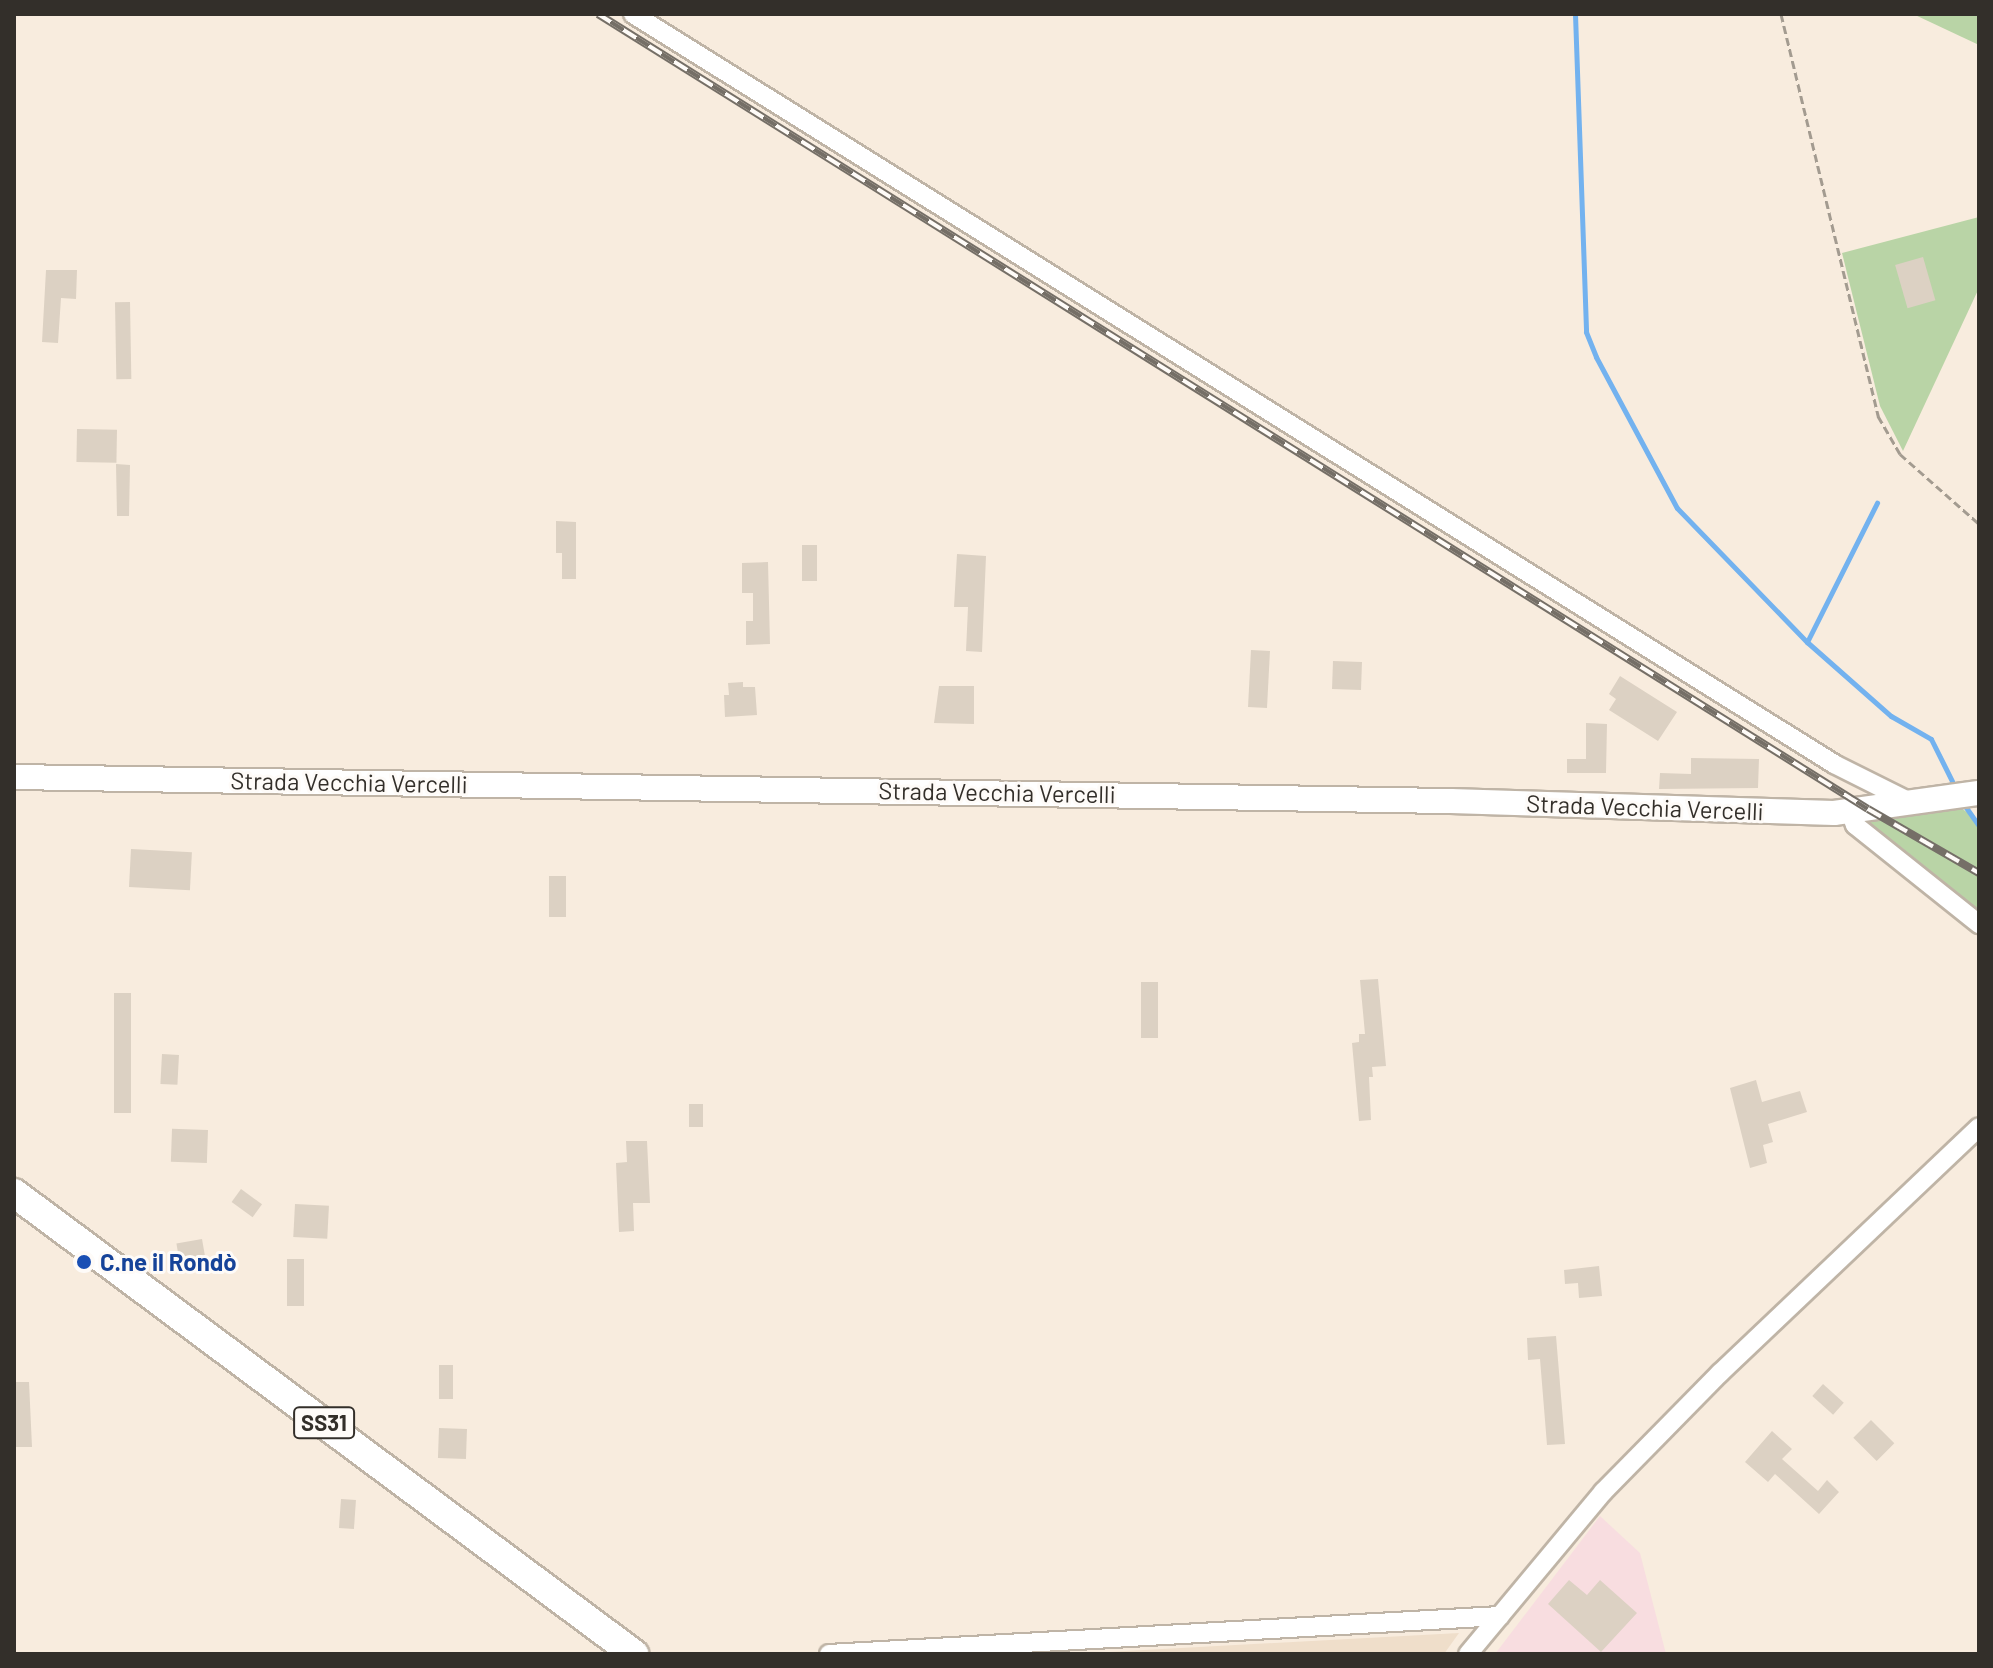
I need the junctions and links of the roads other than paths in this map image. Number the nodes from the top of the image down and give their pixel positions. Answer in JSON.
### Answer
{"nodes":[{"id":1,"x":633,"y":14,"type":"edge"},
{"id":2,"x":14,"y":777,"type":"edge"},
{"id":3,"x":1979,"y":793,"type":"edge"},
{"id":4,"x":1908,"y":801,"type":"junction"},
{"id":5,"x":1850,"y":812,"type":"junction"},
{"id":6,"x":1979,"y":924,"type":"edge"},
{"id":7,"x":1979,"y":1127,"type":"edge"},
{"id":8,"x":14,"y":1193,"type":"edge"},
{"id":9,"x":1500,"y":1616,"type":"junction"},
{"id":10,"x":634,"y":1654,"type":"edge"},
{"id":11,"x":829,"y":1654,"type":"edge"},
{"id":12,"x":1468,"y":1654,"type":"edge"}],
"edges":[{"from":1,"to":4,"type":"street"},
{"from":2,"to":5,"type":"street","name":"Strada Vecchia Vercelli"},
{"from":3,"to":4,"type":"street","name":"Strada Vecchia Vercelli"},
{"from":4,"to":5,"type":"street","name":"Strada Vecchia Vercelli"},
{"from":5,"to":6,"type":"street"},
{"from":7,"to":9,"type":"street"},
{"from":8,"to":10,"type":"main road","number":"SS31"},
{"from":9,"to":11,"type":"street"},
{"from":9,"to":12,"type":"street"}]}
